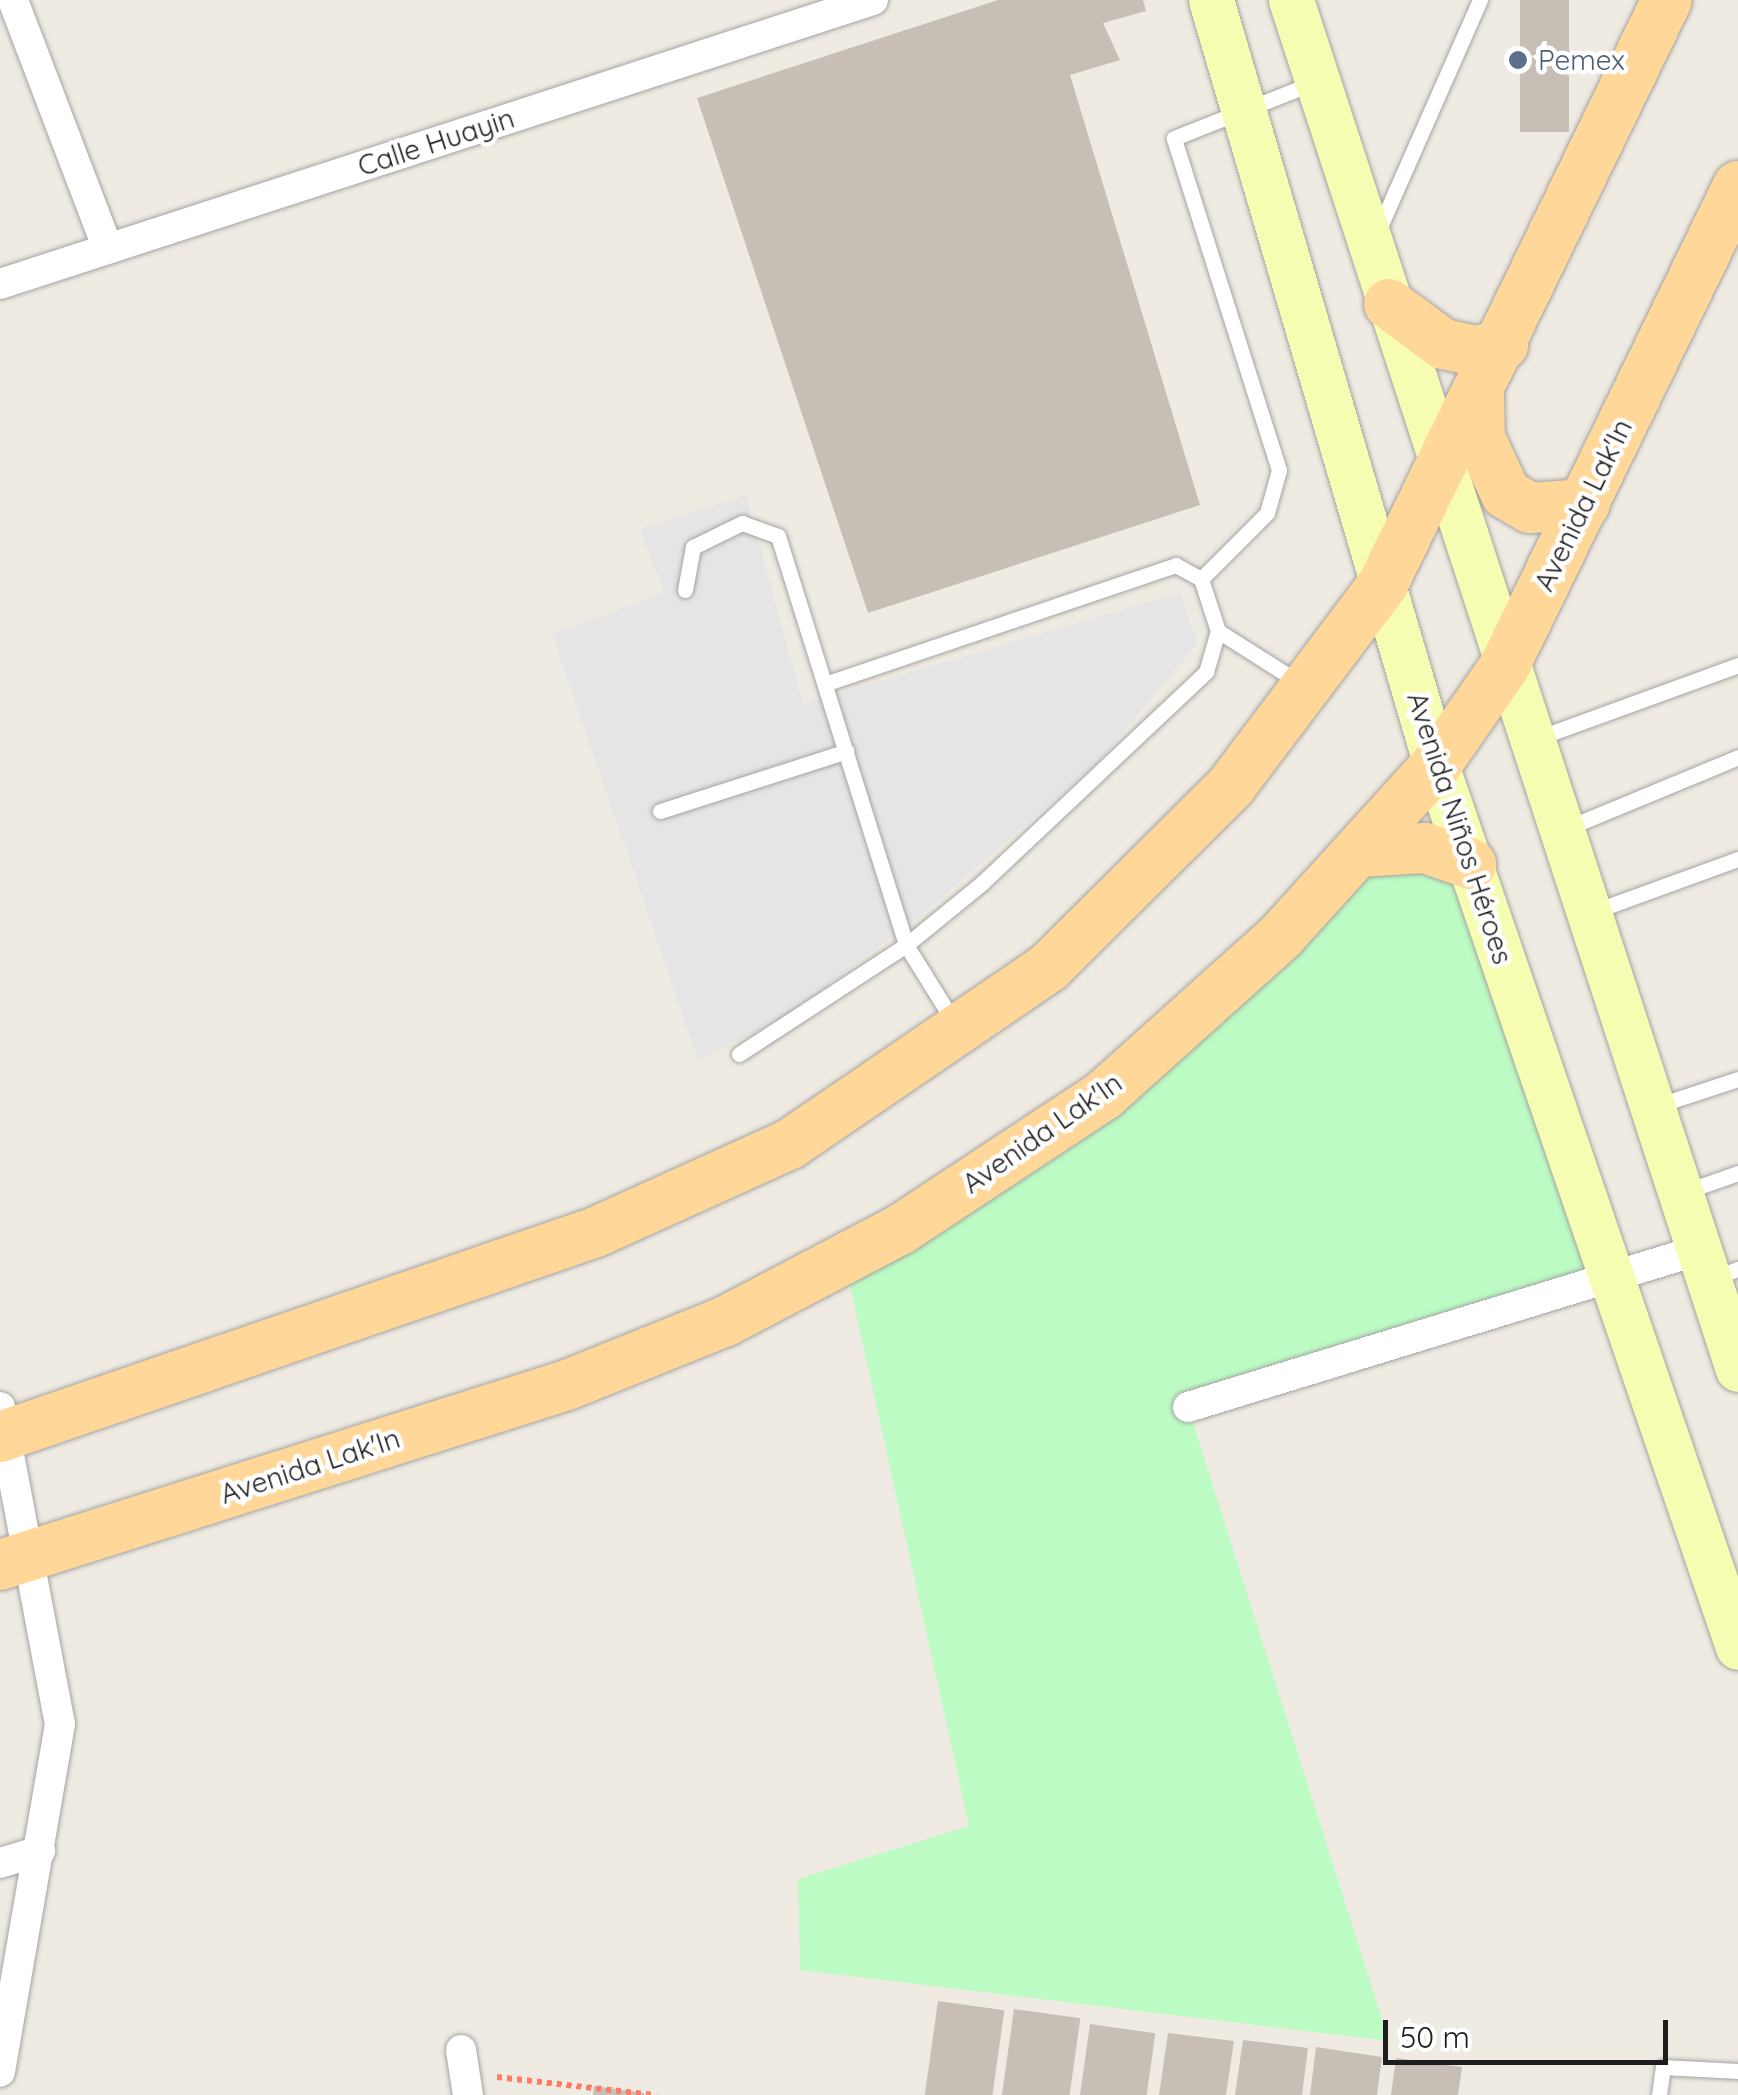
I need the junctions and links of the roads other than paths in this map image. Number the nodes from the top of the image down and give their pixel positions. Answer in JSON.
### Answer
{"nodes":[{"id":1,"x":873,"y":0,"type":"edge"},
{"id":2,"x":1211,"y":0,"type":"edge"},
{"id":3,"x":1291,"y":0,"type":"edge"},
{"id":4,"x":1480,"y":0,"type":"edge"},
{"id":5,"x":1668,"y":0,"type":"edge"},
{"id":6,"x":12,"y":4,"type":"edge"},
{"id":7,"x":1316,"y":82,"type":"junction"},
{"id":8,"x":1243,"y":109,"type":"junction"},
{"id":9,"x":1738,"y":186,"type":"edge"},
{"id":10,"x":1370,"y":248,"type":"junction"},
{"id":11,"x":108,"y":249,"type":"junction"},
{"id":12,"x":0,"y":284,"type":"edge"},
{"id":13,"x":1388,"y":304,"type":"junction"},
{"id":14,"x":1503,"y":345,"type":"junction"},
{"id":15,"x":1479,"y":394,"type":"junction"},
{"id":16,"x":1442,"y":469,"type":"junction"},
{"id":17,"x":1584,"y":504,"type":"junction"},
{"id":18,"x":1201,"y":579,"type":"junction"},
{"id":19,"x":1383,"y":584,"type":"junction"},
{"id":20,"x":685,"y":590,"type":"dead end"},
{"id":21,"x":1218,"y":632,"type":"junction"},
{"id":22,"x":1738,"y":665,"type":"edge"},
{"id":23,"x":1504,"y":668,"type":"junction"},
{"id":24,"x":826,"y":683,"type":"junction"},
{"id":25,"x":1306,"y":686,"type":"junction"},
{"id":26,"x":1528,"y":742,"type":"junction"},
{"id":27,"x":847,"y":750,"type":"junction"},
{"id":28,"x":1738,"y":757,"type":"edge"},
{"id":29,"x":1436,"y":765,"type":"junction"},
{"id":30,"x":660,"y":811,"type":"dead end"},
{"id":31,"x":1559,"y":832,"type":"junction"},
{"id":32,"x":1357,"y":852,"type":"junction"},
{"id":33,"x":1738,"y":859,"type":"edge"},
{"id":34,"x":1470,"y":864,"type":"junction"},
{"id":35,"x":1586,"y":914,"type":"junction"},
{"id":36,"x":906,"y":945,"type":"junction"},
{"id":37,"x":958,"y":1029,"type":"junction"},
{"id":38,"x":739,"y":1054,"type":"dead end"},
{"id":39,"x":1738,"y":1078,"type":"edge"},
{"id":40,"x":1652,"y":1108,"type":"junction"},
{"id":41,"x":1738,"y":1173,"type":"edge"},
{"id":42,"x":1680,"y":1193,"type":"junction"},
{"id":43,"x":1716,"y":1266,"type":"edge"},
{"id":44,"x":1614,"y":1276,"type":"junction"},
{"id":45,"x":1738,"y":1369,"type":"edge"},
{"id":46,"x":1188,"y":1407,"type":"dead end"},
{"id":47,"x":2,"y":1426,"type":"edge"},
{"id":48,"x":14,"y":1560,"type":"edge"},
{"id":49,"x":1738,"y":1646,"type":"edge"},
{"id":50,"x":40,"y":1850,"type":"junction"},
{"id":51,"x":0,"y":1863,"type":"edge"},
{"id":52,"x":1738,"y":2071,"type":"edge"},
{"id":53,"x":0,"y":2072,"type":"edge"},
{"id":54,"x":1659,"y":2095,"type":"edge"}],
"edges":[{"from":1,"to":11,"type":"street","name":"Calle Huayin"},
{"from":2,"to":8,"type":"main road","name":"Avenida Niños Héroes"},
{"from":3,"to":7,"type":"main road"},
{"from":4,"to":10,"type":"lane"},
{"from":5,"to":14,"type":"main road"},
{"from":6,"to":11,"type":"street"},
{"from":7,"to":8,"type":"lane"},
{"from":7,"to":10,"type":"main road"},
{"from":8,"to":18,"type":"lane"},
{"from":8,"to":19,"type":"main road","name":"Avenida Niños Héroes"},
{"from":9,"to":17,"type":"main road","name":"Avenida Lak'In"},
{"from":10,"to":13,"type":"main road"},
{"from":11,"to":12,"type":"street","name":"Calle Huayin"},
{"from":13,"to":14,"type":"main road"},
{"from":13,"to":16,"type":"main road"},
{"from":14,"to":15,"type":"main road"},
{"from":15,"to":16,"type":"main road"},
{"from":15,"to":17,"type":"main road"},
{"from":16,"to":19,"type":"main road"},
{"from":16,"to":23,"type":"main road"},
{"from":17,"to":23,"type":"main road","name":"Avenida Lak'In"},
{"from":18,"to":21,"type":"lane"},
{"from":18,"to":24,"type":"lane"},
{"from":19,"to":25,"type":"main road"},
{"from":19,"to":29,"type":"main road","name":"Avenida Niños Héroes"},
{"from":20,"to":24,"type":"lane"},
{"from":21,"to":25,"type":"lane"},
{"from":21,"to":36,"type":"lane"},
{"from":22,"to":26,"type":"lane"},
{"from":23,"to":26,"type":"main road"},
{"from":23,"to":29,"type":"main road","name":"Avenida Lak'In"},
{"from":24,"to":27,"type":"lane"},
{"from":25,"to":37,"type":"main road"},
{"from":26,"to":31,"type":"main road"},
{"from":27,"to":30,"type":"lane"},
{"from":27,"to":36,"type":"lane"},
{"from":28,"to":31,"type":"lane"},
{"from":29,"to":32,"type":"main road","name":"Avenida Lak'In"},
{"from":29,"to":34,"type":"main road","name":"Avenida Niños Héroes"},
{"from":31,"to":35,"type":"main road"},
{"from":32,"to":34,"type":"main road"},
{"from":32,"to":48,"type":"main road","name":"Avenida Lak'In"},
{"from":33,"to":35,"type":"lane"},
{"from":34,"to":44,"type":"main road","name":"Avenida Niños Héroes"},
{"from":35,"to":40,"type":"main road"},
{"from":36,"to":37,"type":"lane"},
{"from":36,"to":38,"type":"lane"},
{"from":37,"to":47,"type":"main road"},
{"from":39,"to":40,"type":"lane"},
{"from":40,"to":42,"type":"main road"},
{"from":41,"to":42,"type":"lane"},
{"from":42,"to":43,"type":"main road"},
{"from":43,"to":44,"type":"street"},
{"from":43,"to":45,"type":"main road"},
{"from":44,"to":46,"type":"street"},
{"from":44,"to":49,"type":"main road","name":"Avenida Niños Héroes"},
{"from":47,"to":48,"type":"street"},
{"from":48,"to":50,"type":"street"},
{"from":50,"to":51,"type":"street"},
{"from":50,"to":53,"type":"street"},
{"from":52,"to":54,"type":"lane"}]}
